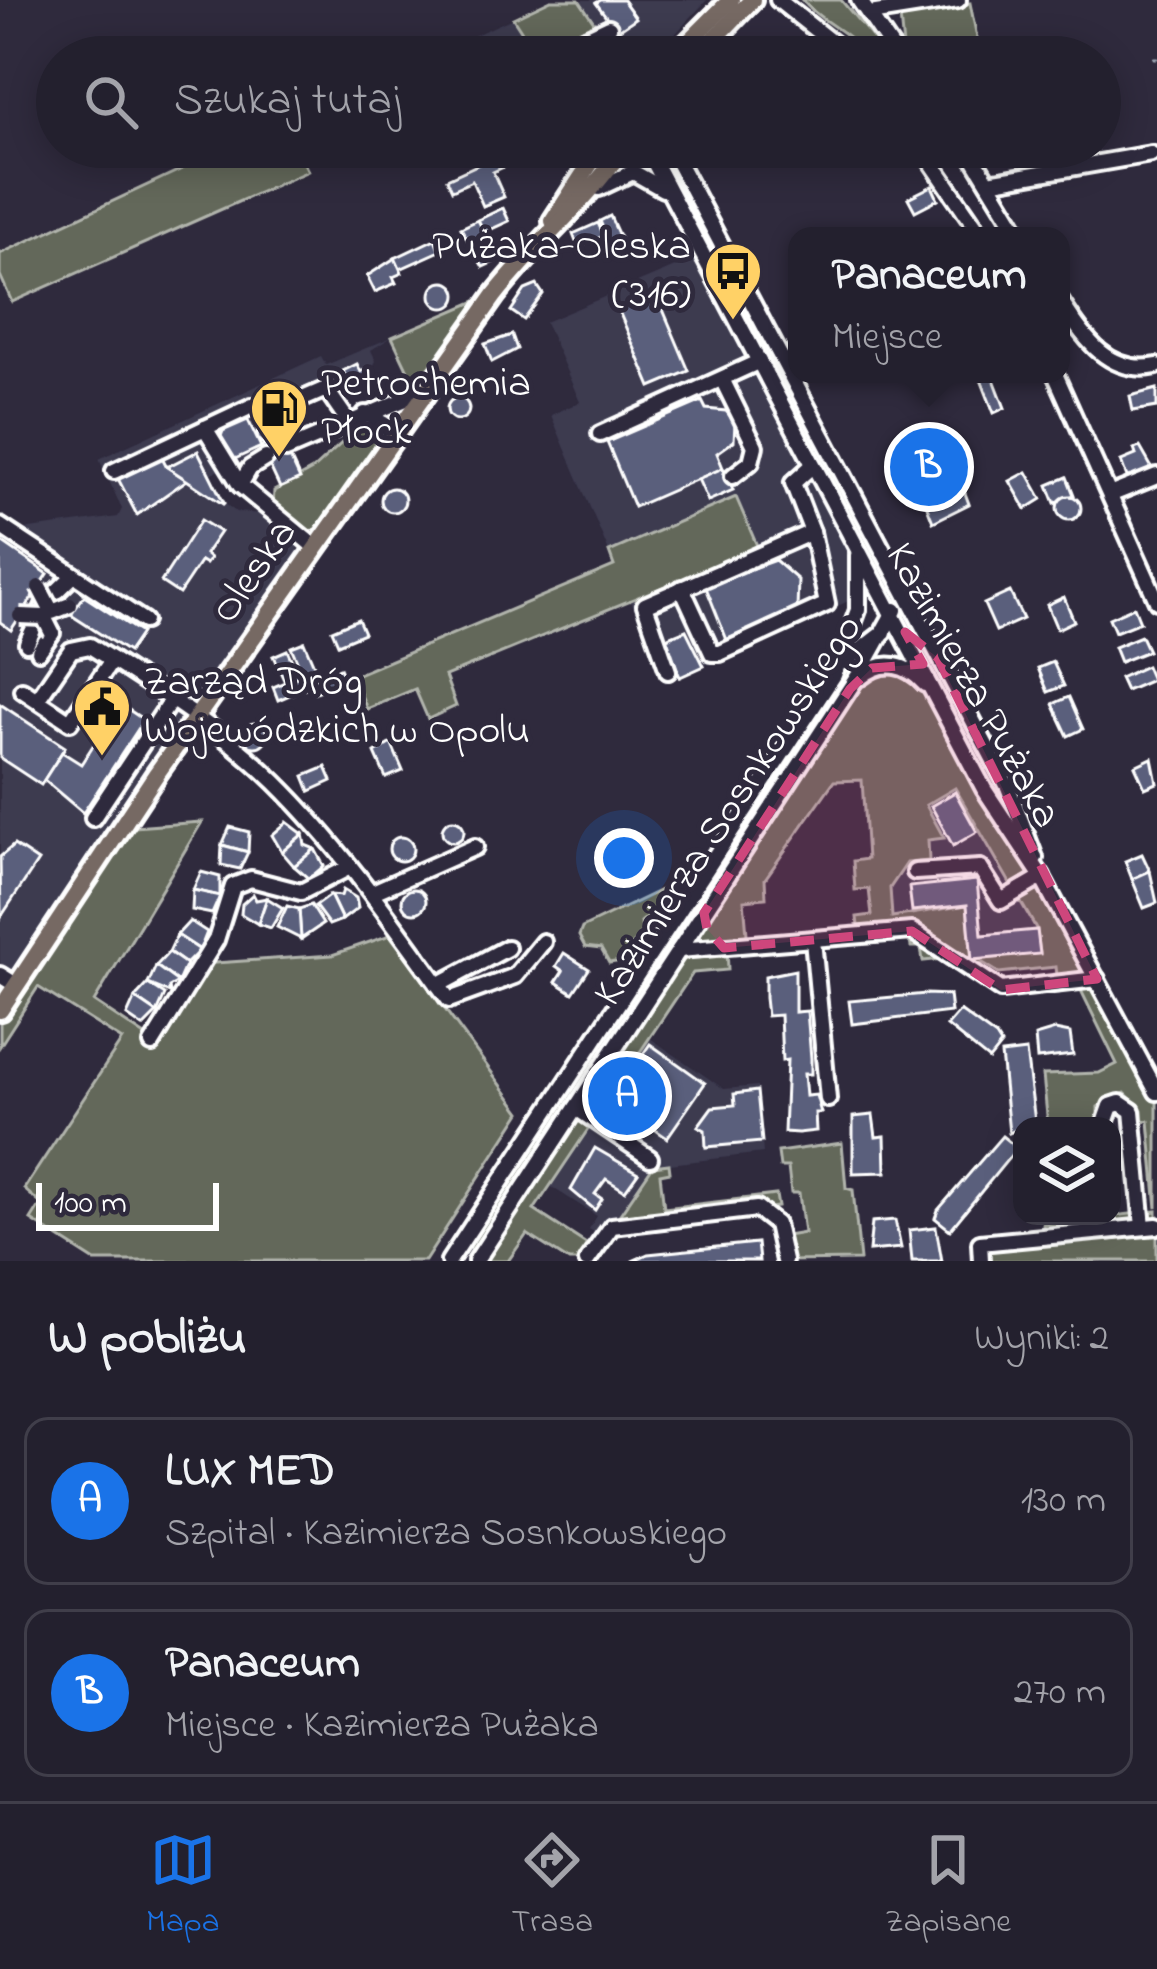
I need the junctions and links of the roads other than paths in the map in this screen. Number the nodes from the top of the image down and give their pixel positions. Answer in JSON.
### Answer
{"nodes":[{"id":1,"x":731,"y":0,"type":"edge"},
{"id":2,"x":752,"y":0,"type":"edge"},
{"id":3,"x":778,"y":0,"type":"edge"},
{"id":4,"x":793,"y":0,"type":"edge"},
{"id":5,"x":860,"y":0,"type":"edge"},
{"id":6,"x":958,"y":0,"type":"edge"},
{"id":7,"x":870,"y":14,"type":"junction"},
{"id":8,"x":804,"y":17,"type":"junction"},
{"id":9,"x":609,"y":27,"type":"dead end"},
{"id":10,"x":590,"y":36,"type":"edge"},
{"id":11,"x":695,"y":36,"type":"edge"},
{"id":12,"x":717,"y":36,"type":"edge"},
{"id":13,"x":826,"y":36,"type":"edge"},
{"id":14,"x":884,"y":36,"type":"edge"},
{"id":15,"x":1151,"y":154,"type":"dead end"},
{"id":16,"x":1121,"y":159,"type":"edge"},
{"id":17,"x":587,"y":168,"type":"edge"},
{"id":18,"x":608,"y":168,"type":"edge"},
{"id":19,"x":656,"y":168,"type":"edge"},
{"id":20,"x":681,"y":168,"type":"edge"},
{"id":21,"x":935,"y":168,"type":"edge"},
{"id":22,"x":980,"y":168,"type":"edge"},
{"id":23,"x":1070,"y":168,"type":"edge"},
{"id":24,"x":989,"y":182,"type":"junction"},
{"id":25,"x":584,"y":201,"type":"junction"},
{"id":26,"x":673,"y":203,"type":"junction"},
{"id":27,"x":976,"y":227,"type":"edge"},
{"id":28,"x":1016,"y":227,"type":"edge"},
{"id":29,"x":539,"y":242,"type":"junction"},
{"id":30,"x":1070,"y":313,"type":"edge"},
{"id":31,"x":758,"y":362,"type":"junction"},
{"id":32,"x":1157,"y":366,"type":"edge"},
{"id":33,"x":788,"y":371,"type":"edge"},
{"id":34,"x":722,"y":381,"type":"junction"},
{"id":35,"x":794,"y":383,"type":"edge"},
{"id":36,"x":1059,"y":383,"type":"edge"},
{"id":37,"x":429,"y":388,"type":"junction"},
{"id":38,"x":365,"y":414,"type":"junction"},
{"id":39,"x":348,"y":421,"type":"junction"},
{"id":40,"x":205,"y":428,"type":"junction"},
{"id":41,"x":600,"y":434,"type":"dead end"},
{"id":42,"x":393,"y":440,"type":"junction"},
{"id":43,"x":286,"y":450,"type":"dead end"},
{"id":44,"x":266,"y":458,"type":"dead end"},
{"id":45,"x":813,"y":465,"type":"junction"},
{"id":46,"x":114,"y":471,"type":"dead end"},
{"id":47,"x":733,"y":476,"type":"dead end"},
{"id":48,"x":1157,"y":476,"type":"edge"},
{"id":49,"x":240,"y":485,"type":"junction"},
{"id":50,"x":1112,"y":494,"type":"junction"},
{"id":51,"x":0,"y":526,"type":"edge"},
{"id":52,"x":812,"y":532,"type":"junction"},
{"id":53,"x":856,"y":544,"type":"junction"},
{"id":54,"x":316,"y":548,"type":"junction"},
{"id":55,"x":893,"y":570,"type":"junction"},
{"id":56,"x":79,"y":578,"type":"junction"},
{"id":57,"x":682,"y":588,"type":"junction"},
{"id":58,"x":1156,"y":598,"type":"edge"},
{"id":59,"x":36,"y":605,"type":"junction"},
{"id":60,"x":895,"y":613,"type":"junction"},
{"id":61,"x":144,"y":621,"type":"dead end"},
{"id":62,"x":886,"y":631,"type":"junction"},
{"id":63,"x":905,"y":632,"type":"junction"},
{"id":64,"x":938,"y":658,"type":"junction"},
{"id":65,"x":112,"y":660,"type":"junction"},
{"id":66,"x":668,"y":671,"type":"dead end"},
{"id":67,"x":834,"y":675,"type":"junction"},
{"id":68,"x":850,"y":689,"type":"junction"},
{"id":69,"x":22,"y":690,"type":"dead end"},
{"id":70,"x":167,"y":691,"type":"junction"},
{"id":71,"x":37,"y":700,"type":"junction"},
{"id":72,"x":939,"y":704,"type":"junction"},
{"id":73,"x":198,"y":716,"type":"junction"},
{"id":74,"x":94,"y":818,"type":"dead end"},
{"id":75,"x":475,"y":847,"type":"dead end"},
{"id":76,"x":350,"y":867,"type":"junction"},
{"id":77,"x":915,"y":872,"type":"dead end"},
{"id":78,"x":1041,"y":875,"type":"junction"},
{"id":79,"x":373,"y":892,"type":"junction"},
{"id":80,"x":704,"y":913,"type":"junction"},
{"id":81,"x":813,"y":940,"type":"junction"},
{"id":82,"x":543,"y":942,"type":"dead end"},
{"id":83,"x":507,"y":948,"type":"dead end"},
{"id":84,"x":724,"y":948,"type":"junction"},
{"id":85,"x":680,"y":950,"type":"junction"},
{"id":86,"x":1097,"y":979,"type":"junction"},
{"id":87,"x":8,"y":980,"type":"edge"},
{"id":88,"x":438,"y":985,"type":"junction"},
{"id":89,"x":0,"y":1010,"type":"edge"},
{"id":90,"x":152,"y":1044,"type":"dead end"},
{"id":91,"x":1157,"y":1092,"type":"edge"},
{"id":92,"x":828,"y":1099,"type":"dead end"},
{"id":93,"x":576,"y":1108,"type":"junction"},
{"id":94,"x":1107,"y":1117,"type":"edge"},
{"id":95,"x":650,"y":1158,"type":"dead end"},
{"id":96,"x":1096,"y":1225,"type":"edge"},
{"id":97,"x":1150,"y":1226,"type":"edge"},
{"id":98,"x":449,"y":1261,"type":"edge"},
{"id":99,"x":476,"y":1261,"type":"edge"},
{"id":100,"x":586,"y":1261,"type":"edge"},
{"id":101,"x":784,"y":1261,"type":"edge"},
{"id":102,"x":981,"y":1261,"type":"edge"}],
"edges":[{"from":1,"to":11,"type":"main road"},
{"from":2,"to":12,"type":"main road"},
{"from":3,"to":8,"type":"street"},
{"from":4,"to":8,"type":"street"},
{"from":5,"to":7,"type":"street"},
{"from":6,"to":7,"type":"street"},
{"from":7,"to":14,"type":"street"},
{"from":8,"to":13,"type":"street"},
{"from":9,"to":10,"type":"street"},
{"from":15,"to":16,"type":"street"},
{"from":17,"to":29,"type":"main road","name":"Oleska"},
{"from":18,"to":25,"type":"main road","name":"Oleska"},
{"from":19,"to":26,"type":"street","name":"Kazimierza Pużaka"},
{"from":20,"to":33,"type":"street","name":"Kazimierza Pużaka"},
{"from":21,"to":27,"type":"street"},
{"from":22,"to":24,"type":"street"},
{"from":23,"to":24,"type":"street"},
{"from":24,"to":28,"type":"street"},
{"from":25,"to":26,"type":"street"},
{"from":25,"to":29,"type":"main road","name":"Oleska"},
{"from":26,"to":31,"type":"street","name":"Kazimierza Pużaka"},
{"from":29,"to":37,"type":"main road","name":"Oleska"},
{"from":30,"to":32,"type":"street"},
{"from":31,"to":34,"type":"street"},
{"from":31,"to":45,"type":"street","name":"Kazimierza Pużaka"},
{"from":34,"to":41,"type":"street"},
{"from":34,"to":47,"type":"street"},
{"from":35,"to":55,"type":"street","name":"Kazimierza Pużaka"},
{"from":36,"to":50,"type":"street"},
{"from":37,"to":38,"type":"street"},
{"from":37,"to":42,"type":"main road","name":"Oleska"},
{"from":38,"to":39,"type":"street"},
{"from":38,"to":42,"type":"street"},
{"from":39,"to":40,"type":"street"},
{"from":39,"to":43,"type":"street"},
{"from":40,"to":46,"type":"street"},
{"from":40,"to":49,"type":"street"},
{"from":42,"to":54,"type":"main road","name":"Oleska"},
{"from":44,"to":49,"type":"street"},
{"from":45,"to":52,"type":"street"},
{"from":45,"to":53,"type":"street","name":"Kazimierza Pużaka"},
{"from":48,"to":50,"type":"street"},
{"from":49,"to":54,"type":"street"},
{"from":50,"to":58,"type":"street"},
{"from":51,"to":56,"type":"street"},
{"from":52,"to":57,"type":"street"},
{"from":52,"to":57,"type":"street"},
{"from":53,"to":60,"type":"street","name":"Kazimierza Pużaka"},
{"from":53,"to":67,"type":"street","name":"Kazimierza Sosnkowskiego"},
{"from":54,"to":73,"type":"main road","name":"Oleska"},
{"from":55,"to":60,"type":"street","name":"Kazimierza Sosnkowskiego"},
{"from":55,"to":64,"type":"street","name":"Kazimierza Pużaka"},
{"from":56,"to":59,"type":"street"},
{"from":56,"to":59,"type":"street","bridge":true},
{"from":56,"to":61,"type":"street"},
{"from":57,"to":66,"type":"street"},
{"from":59,"to":59,"type":"street","bridge":true},
{"from":60,"to":62,"type":"street","name":"Kazimierza Sosnkowskiego"},
{"from":60,"to":63,"type":"street","name":"Kazimierza Pużaka"},
{"from":62,"to":63,"type":"street"},
{"from":62,"to":67,"type":"street"},
{"from":62,"to":68,"type":"street","name":"Kazimierza Sosnkowskiego"},
{"from":63,"to":64,"type":"street"},
{"from":63,"to":72,"type":"street","name":"Kazimierza Pużaka"},
{"from":64,"to":78,"type":"street","name":"Kazimierza Pużaka"},
{"from":65,"to":70,"type":"street"},
{"from":65,"to":71,"type":"street"},
{"from":65,"to":71,"type":"street"},
{"from":67,"to":98,"type":"street","name":"Kazimierza Sosnkowskiego"},
{"from":68,"to":72,"type":"street"},
{"from":68,"to":80,"type":"street","name":"Kazimierza Sosnkowskiego"},
{"from":69,"to":71,"type":"street"},
{"from":70,"to":73,"type":"street"},
{"from":70,"to":74,"type":"street"},
{"from":72,"to":78,"type":"street","name":"Kazimierza Pużaka"},
{"from":73,"to":76,"type":"street"},
{"from":73,"to":87,"type":"main road","name":"Oleska"},
{"from":75,"to":79,"type":"street"},
{"from":76,"to":79,"type":"street"},
{"from":76,"to":90,"type":"street"},
{"from":77,"to":78,"type":"street"},
{"from":78,"to":86,"type":"street","name":"Kazimierza Pużaka"},
{"from":79,"to":88,"type":"street"},
{"from":80,"to":84,"type":"street"},
{"from":80,"to":85,"type":"street","name":"Kazimierza Sosnkowskiego"},
{"from":81,"to":84,"type":"street"},
{"from":81,"to":86,"type":"street"},
{"from":81,"to":92,"type":"street"},
{"from":82,"to":88,"type":"street"},
{"from":83,"to":88,"type":"street"},
{"from":84,"to":85,"type":"street"},
{"from":85,"to":93,"type":"street","name":"Kazimierza Sosnkowskiego"},
{"from":86,"to":91,"type":"street","name":"Kazimierza Pużaka"},
{"from":87,"to":89,"type":"main road","name":"Oleska"},
{"from":93,"to":95,"type":"street"},
{"from":93,"to":99,"type":"street","name":"Kazimierza Sosnkowskiego"},
{"from":94,"to":97,"type":"street"},
{"from":96,"to":102,"type":"street"},
{"from":100,"to":101,"type":"street"}]}
